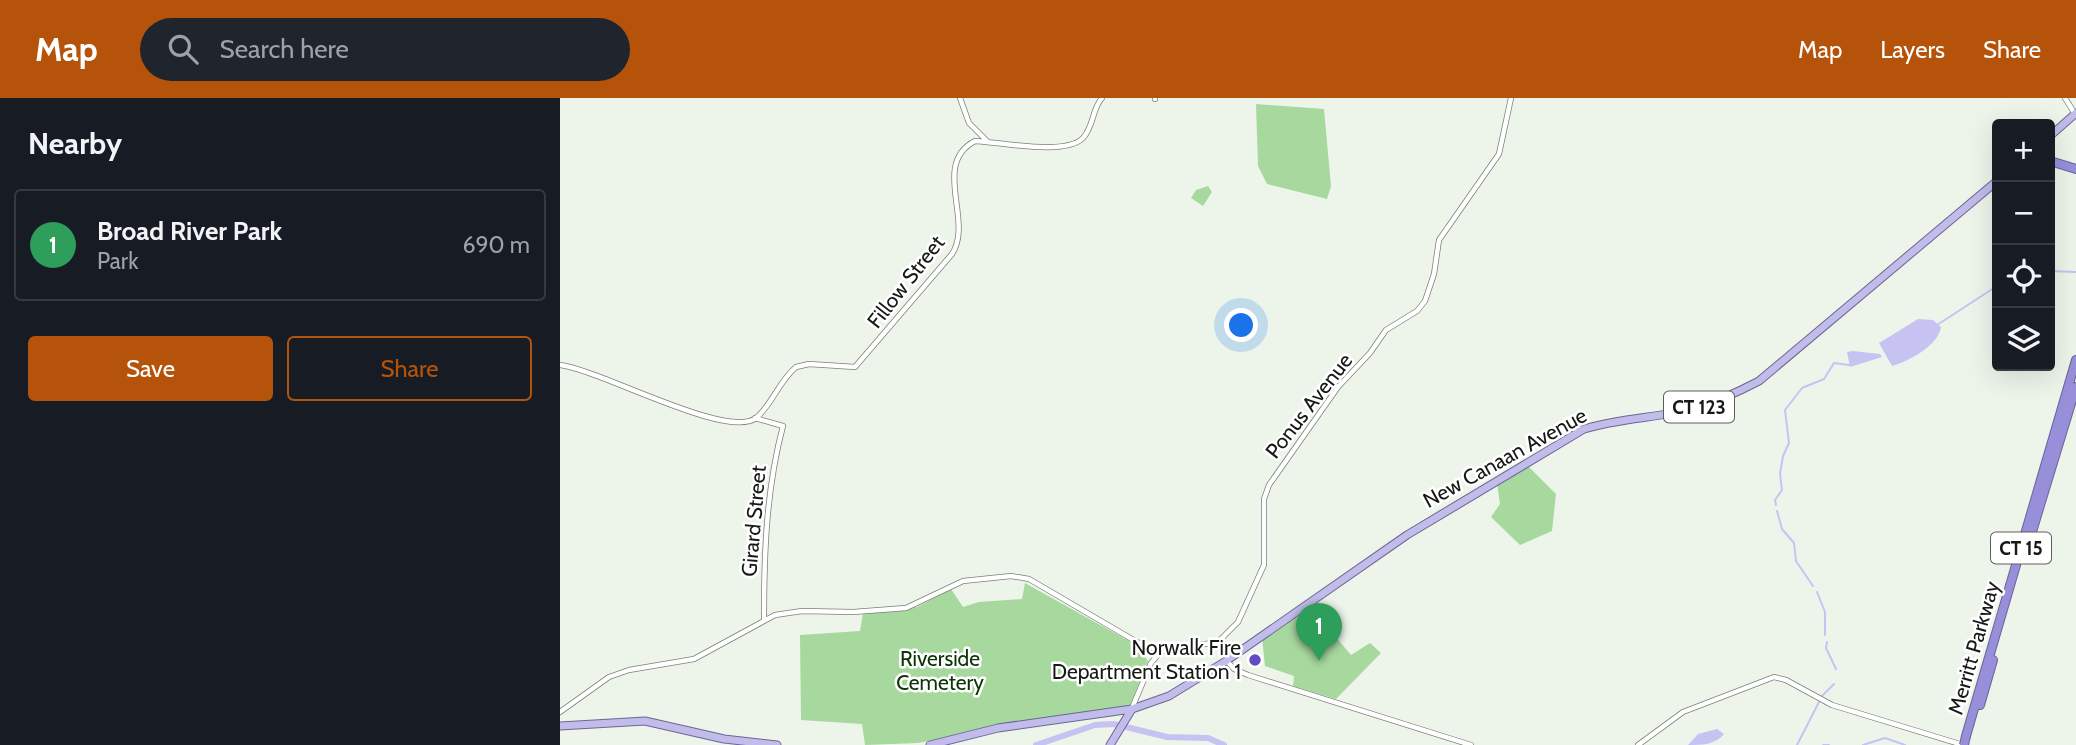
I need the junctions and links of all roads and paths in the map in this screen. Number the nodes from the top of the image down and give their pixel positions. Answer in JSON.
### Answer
{"nodes":[{"id":1,"x":960,"y":98,"type":"edge"},
{"id":2,"x":1102,"y":98,"type":"edge"},
{"id":3,"x":1511,"y":98,"type":"edge"},
{"id":4,"x":2066,"y":98,"type":"edge"},
{"id":5,"x":2075,"y":113,"type":"edge"},
{"id":6,"x":2055,"y":131,"type":"edge"},
{"id":7,"x":988,"y":141,"type":"junction"},
{"id":8,"x":2055,"y":163,"type":"edge"},
{"id":9,"x":2076,"y":169,"type":"edge"},
{"id":10,"x":1996,"y":182,"type":"edge"},
{"id":11,"x":2076,"y":360,"type":"edge"},
{"id":12,"x":560,"y":365,"type":"edge"},
{"id":13,"x":2076,"y":387,"type":"edge"},
{"id":14,"x":755,"y":418,"type":"junction"},
{"id":15,"x":764,"y":620,"type":"junction"},
{"id":16,"x":1145,"y":647,"type":"junction"},
{"id":17,"x":1161,"y":651,"type":"junction"},
{"id":18,"x":1226,"y":661,"type":"junction"},
{"id":19,"x":1151,"y":663,"type":"junction"},
{"id":20,"x":1132,"y":709,"type":"junction"},
{"id":21,"x":560,"y":712,"type":"edge"},
{"id":22,"x":560,"y":726,"type":"edge"},
{"id":23,"x":1967,"y":742,"type":"edge"},
{"id":24,"x":777,"y":745,"type":"edge"},
{"id":25,"x":930,"y":745,"type":"edge"},
{"id":26,"x":1110,"y":745,"type":"edge"},
{"id":27,"x":1471,"y":745,"type":"edge"},
{"id":28,"x":1638,"y":745,"type":"edge"}],
"edges":[{"from":1,"to":7,"type":"street"},
{"from":2,"to":7,"type":"street"},
{"from":3,"to":17,"type":"street","name":"Ponus Avenue"},
{"from":4,"to":5,"type":"street"},
{"from":5,"to":6,"type":"main road"},
{"from":7,"to":14,"type":"street","name":"Fillow Street"},
{"from":8,"to":9,"type":"highway"},
{"from":10,"to":18,"type":"main road","name":"New Canaan Avenue","number":"CT 123"},
{"from":11,"to":23,"type":"highway","name":"Merritt Parkway","number":"CT 15"},
{"from":12,"to":14,"type":"street"},
{"from":13,"to":23,"type":"highway","name":"Merritt Parkway","number":"CT 15"},
{"from":14,"to":15,"type":"street","name":"Girard Street"},
{"from":15,"to":16,"type":"street"},
{"from":15,"to":21,"type":"street"},
{"from":16,"to":17,"type":"street"},
{"from":16,"to":19,"type":"street"},
{"from":17,"to":19,"type":"street"},
{"from":18,"to":20,"type":"main road","name":"New Canaan Avenue","number":"CT 123"},
{"from":18,"to":27,"type":"street"},
{"from":19,"to":20,"type":"street"},
{"from":20,"to":25,"type":"main road","name":"New Canaan Avenue"},
{"from":20,"to":26,"type":"main road"},
{"from":22,"to":24,"type":"main road"},
{"from":23,"to":28,"type":"street"}]}
